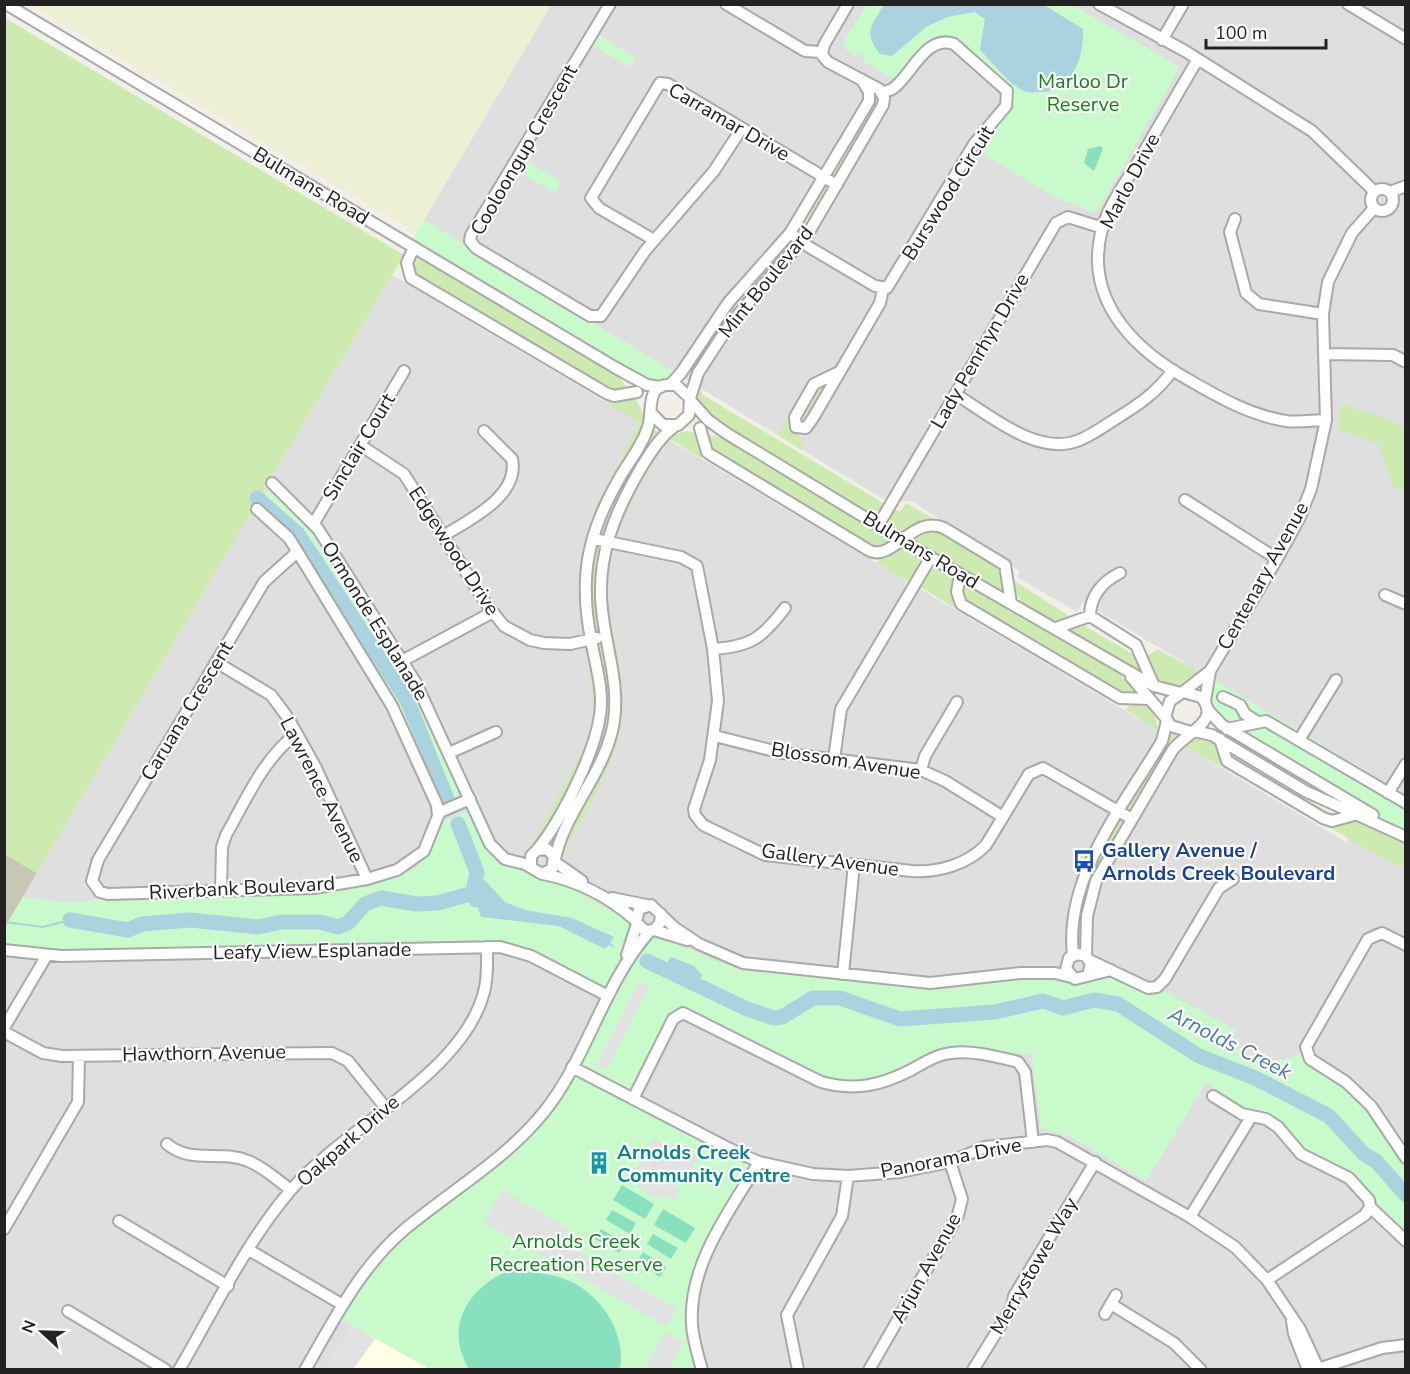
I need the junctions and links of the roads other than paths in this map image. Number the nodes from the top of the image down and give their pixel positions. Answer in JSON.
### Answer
{"nodes":[{"id":1,"x":6,"y":4,"type":"edge"},
{"id":2,"x":610,"y":4,"type":"edge"},
{"id":3,"x":726,"y":4,"type":"edge"},
{"id":4,"x":848,"y":4,"type":"edge"},
{"id":5,"x":1099,"y":4,"type":"edge"},
{"id":6,"x":1183,"y":4,"type":"edge"},
{"id":7,"x":1348,"y":4,"type":"edge"},
{"id":8,"x":1406,"y":39,"type":"edge"},
{"id":9,"x":1162,"y":40,"type":"junction"},
{"id":10,"x":822,"y":52,"type":"junction"},
{"id":11,"x":1198,"y":59,"type":"junction"},
{"id":12,"x":863,"y":82,"type":"junction"},
{"id":13,"x":882,"y":93,"type":"junction"},
{"id":14,"x":742,"y":128,"type":"junction"},
{"id":15,"x":825,"y":177,"type":"junction"},
{"id":16,"x":837,"y":185,"type":"junction"},
{"id":17,"x":1406,"y":186,"type":"edge"},
{"id":18,"x":1374,"y":191,"type":"junction"},
{"id":19,"x":1390,"y":192,"type":"junction"},
{"id":20,"x":1374,"y":208,"type":"junction"},
{"id":21,"x":1234,"y":219,"type":"dead end"},
{"id":22,"x":1102,"y":228,"type":"junction"},
{"id":23,"x":790,"y":233,"type":"junction"},
{"id":24,"x":654,"y":240,"type":"junction"},
{"id":25,"x":801,"y":243,"type":"junction"},
{"id":26,"x":414,"y":247,"type":"junction"},
{"id":27,"x":882,"y":289,"type":"junction"},
{"id":28,"x":1323,"y":314,"type":"junction"},
{"id":29,"x":1326,"y":354,"type":"junction"},
{"id":30,"x":1406,"y":362,"type":"edge"},
{"id":31,"x":616,"y":368,"type":"junction"},
{"id":32,"x":1173,"y":370,"type":"junction"},
{"id":33,"x":404,"y":371,"type":"dead end"},
{"id":34,"x":839,"y":372,"type":"junction"},
{"id":35,"x":665,"y":386,"type":"junction"},
{"id":36,"x":637,"y":392,"type":"junction"},
{"id":37,"x":955,"y":394,"type":"junction"},
{"id":38,"x":690,"y":399,"type":"junction"},
{"id":39,"x":650,"y":411,"type":"junction"},
{"id":40,"x":1326,"y":420,"type":"junction"},
{"id":41,"x":676,"y":426,"type":"junction"},
{"id":42,"x":700,"y":428,"type":"junction"},
{"id":43,"x":484,"y":431,"type":"dead end"},
{"id":44,"x":726,"y":433,"type":"junction"},
{"id":45,"x":360,"y":445,"type":"junction"},
{"id":46,"x":272,"y":483,"type":"dead end"},
{"id":47,"x":1185,"y":500,"type":"dead end"},
{"id":48,"x":257,"y":509,"type":"dead end"},
{"id":49,"x":314,"y":523,"type":"junction"},
{"id":50,"x":879,"y":524,"type":"junction"},
{"id":51,"x":443,"y":536,"type":"junction"},
{"id":52,"x":594,"y":539,"type":"junction"},
{"id":53,"x":900,"y":539,"type":"junction"},
{"id":54,"x":607,"y":542,"type":"junction"},
{"id":55,"x":296,"y":553,"type":"junction"},
{"id":56,"x":931,"y":557,"type":"junction"},
{"id":57,"x":1277,"y":559,"type":"junction"},
{"id":58,"x":1120,"y":573,"type":"dead end"},
{"id":59,"x":960,"y":574,"type":"junction"},
{"id":60,"x":1385,"y":595,"type":"dead end"},
{"id":61,"x":1011,"y":603,"type":"junction"},
{"id":62,"x":1406,"y":604,"type":"edge"},
{"id":63,"x":785,"y":608,"type":"dead end"},
{"id":64,"x":493,"y":612,"type":"junction"},
{"id":65,"x":1090,"y":616,"type":"junction"},
{"id":66,"x":1056,"y":628,"type":"junction"},
{"id":67,"x":606,"y":636,"type":"junction"},
{"id":68,"x":591,"y":639,"type":"junction"},
{"id":69,"x":713,"y":650,"type":"junction"},
{"id":70,"x":402,"y":661,"type":"junction"},
{"id":71,"x":216,"y":662,"type":"junction"},
{"id":72,"x":1118,"y":664,"type":"junction"},
{"id":73,"x":1210,"y":671,"type":"junction"},
{"id":74,"x":1336,"y":680,"type":"dead end"},
{"id":75,"x":1154,"y":686,"type":"junction"},
{"id":76,"x":1182,"y":693,"type":"junction"},
{"id":77,"x":1223,"y":697,"type":"dead end"},
{"id":78,"x":1150,"y":699,"type":"junction"},
{"id":79,"x":957,"y":702,"type":"dead end"},
{"id":80,"x":1206,"y":705,"type":"junction"},
{"id":81,"x":1245,"y":714,"type":"junction"},
{"id":82,"x":1166,"y":719,"type":"junction"},
{"id":83,"x":1256,"y":721,"type":"junction"},
{"id":84,"x":1241,"y":725,"type":"junction"},
{"id":85,"x":1227,"y":729,"type":"junction"},
{"id":86,"x":496,"y":732,"type":"dead end"},
{"id":87,"x":1192,"y":732,"type":"junction"},
{"id":88,"x":296,"y":734,"type":"junction"},
{"id":89,"x":715,"y":736,"type":"junction"},
{"id":90,"x":1220,"y":739,"type":"junction"},
{"id":91,"x":1299,"y":740,"type":"junction"},
{"id":92,"x":448,"y":753,"type":"junction"},
{"id":93,"x":834,"y":759,"type":"junction"},
{"id":94,"x":1406,"y":764,"type":"edge"},
{"id":95,"x":921,"y":770,"type":"junction"},
{"id":96,"x":1388,"y":793,"type":"junction"},
{"id":97,"x":470,"y":799,"type":"junction"},
{"id":98,"x":1406,"y":804,"type":"edge"},
{"id":99,"x":1120,"y":812,"type":"junction"},
{"id":100,"x":1359,"y":814,"type":"junction"},
{"id":101,"x":438,"y":816,"type":"junction"},
{"id":102,"x":1003,"y":817,"type":"junction"},
{"id":103,"x":1132,"y":819,"type":"junction"},
{"id":104,"x":1406,"y":836,"type":"edge"},
{"id":105,"x":535,"y":851,"type":"junction"},
{"id":106,"x":555,"y":861,"type":"junction"},
{"id":107,"x":514,"y":862,"type":"junction"},
{"id":108,"x":854,"y":865,"type":"junction"},
{"id":109,"x":531,"y":867,"type":"junction"},
{"id":110,"x":542,"y":874,"type":"junction"},
{"id":111,"x":367,"y":879,"type":"junction"},
{"id":112,"x":1233,"y":879,"type":"dead end"},
{"id":113,"x":92,"y":881,"type":"joint"},
{"id":114,"x":221,"y":890,"type":"junction"},
{"id":115,"x":594,"y":890,"type":"junction"},
{"id":116,"x":609,"y":898,"type":"junction"},
{"id":117,"x":646,"y":905,"type":"junction"},
{"id":118,"x":661,"y":914,"type":"junction"},
{"id":119,"x":636,"y":922,"type":"junction"},
{"id":120,"x":652,"y":930,"type":"junction"},
{"id":121,"x":699,"y":944,"type":"junction"},
{"id":122,"x":1406,"y":945,"type":"edge"},
{"id":123,"x":487,"y":947,"type":"junction"},
{"id":124,"x":4,"y":950,"type":"edge"},
{"id":125,"x":47,"y":955,"type":"junction"},
{"id":126,"x":1071,"y":956,"type":"junction"},
{"id":127,"x":1088,"y":958,"type":"junction"},
{"id":128,"x":1114,"y":970,"type":"junction"},
{"id":129,"x":621,"y":972,"type":"junction"},
{"id":130,"x":1021,"y":973,"type":"junction"},
{"id":131,"x":843,"y":974,"type":"junction"},
{"id":132,"x":1088,"y":975,"type":"junction"},
{"id":133,"x":1071,"y":977,"type":"junction"},
{"id":134,"x":608,"y":996,"type":"junction"},
{"id":135,"x":4,"y":1030,"type":"edge"},
{"id":136,"x":79,"y":1056,"type":"junction"},
{"id":137,"x":572,"y":1067,"type":"junction"},
{"id":138,"x":1213,"y":1096,"type":"dead end"},
{"id":139,"x":633,"y":1099,"type":"junction"},
{"id":140,"x":385,"y":1107,"type":"junction"},
{"id":141,"x":1251,"y":1117,"type":"junction"},
{"id":142,"x":1033,"y":1142,"type":"junction"},
{"id":143,"x":167,"y":1144,"type":"dead end"},
{"id":144,"x":1406,"y":1158,"type":"edge"},
{"id":145,"x":759,"y":1162,"type":"junction"},
{"id":146,"x":950,"y":1162,"type":"junction"},
{"id":147,"x":1095,"y":1162,"type":"junction"},
{"id":148,"x":848,"y":1176,"type":"junction"},
{"id":149,"x":291,"y":1190,"type":"junction"},
{"id":150,"x":1370,"y":1207,"type":"junction"},
{"id":151,"x":1190,"y":1217,"type":"junction"},
{"id":152,"x":119,"y":1221,"type":"dead end"},
{"id":153,"x":4,"y":1229,"type":"edge"},
{"id":154,"x":1406,"y":1241,"type":"edge"},
{"id":155,"x":249,"y":1250,"type":"junction"},
{"id":156,"x":1267,"y":1280,"type":"junction"},
{"id":157,"x":228,"y":1286,"type":"junction"},
{"id":158,"x":1110,"y":1304,"type":"dead end"},
{"id":159,"x":343,"y":1305,"type":"junction"},
{"id":160,"x":68,"y":1311,"type":"dead end"},
{"id":161,"x":1406,"y":1345,"type":"edge"},
{"id":162,"x":1314,"y":1369,"type":"edge"},
{"id":163,"x":166,"y":1370,"type":"edge"},
{"id":164,"x":179,"y":1370,"type":"edge"},
{"id":165,"x":305,"y":1370,"type":"edge"},
{"id":166,"x":702,"y":1370,"type":"edge"},
{"id":167,"x":798,"y":1370,"type":"edge"},
{"id":168,"x":869,"y":1370,"type":"edge"},
{"id":169,"x":973,"y":1370,"type":"edge"},
{"id":170,"x":1201,"y":1370,"type":"edge"}],
"edges":[{"from":1,"to":26,"type":"street","name":"Bulmans Road"},
{"from":2,"to":24,"type":"street","name":"Cooloongup Crescent"},
{"from":3,"to":10,"type":"street"},
{"from":4,"to":10,"type":"street"},
{"from":5,"to":9,"type":"street"},
{"from":6,"to":9,"type":"street"},
{"from":7,"to":8,"type":"street"},
{"from":9,"to":11,"type":"street"},
{"from":10,"to":12,"type":"street"},
{"from":11,"to":18,"type":"street"},
{"from":11,"to":22,"type":"street","name":"Marlo Drive"},
{"from":12,"to":13,"type":"street"},
{"from":12,"to":15,"type":"street","name":"Mint Boulevard"},
{"from":13,"to":16,"type":"street","name":"Mint Boulevard"},
{"from":13,"to":27,"type":"street","name":"Burswood Circuit"},
{"from":14,"to":15,"type":"street","name":"Carramar Drive"},
{"from":14,"to":24,"type":"street","name":"Cooloongup Crescent"},
{"from":14,"to":24,"type":"street","name":"Carramar Drive"},
{"from":15,"to":16,"type":"street","name":"Carramar Drive"},
{"from":15,"to":23,"type":"street","name":"Mint Boulevard"},
{"from":16,"to":25,"type":"street","name":"Mint Boulevard"},
{"from":17,"to":19,"type":"street"},
{"from":18,"to":19,"type":"street"},
{"from":18,"to":20,"type":"street"},
{"from":19,"to":20,"type":"street"},
{"from":20,"to":28,"type":"street","name":"Centenary Avenue"},
{"from":21,"to":28,"type":"street"},
{"from":22,"to":32,"type":"street","name":"Marlo Drive"},
{"from":22,"to":37,"type":"street","name":"Lady Penrhyn Drive"},
{"from":23,"to":25,"type":"street"},
{"from":23,"to":35,"type":"street","name":"Mint Boulevard"},
{"from":25,"to":27,"type":"street"},
{"from":25,"to":38,"type":"street","name":"Mint Boulevard"},
{"from":26,"to":31,"type":"street","name":"Bulmans Road"},
{"from":26,"to":36,"type":"street"},
{"from":27,"to":34,"type":"street"},
{"from":28,"to":29,"type":"street","name":"Centenary Avenue"},
{"from":29,"to":30,"type":"street"},
{"from":29,"to":40,"type":"street","name":"Centenary Avenue"},
{"from":31,"to":35,"type":"street","name":"Bulmans Road"},
{"from":31,"to":36,"type":"street","name":"Bulmans Road"},
{"from":32,"to":37,"type":"street"},
{"from":32,"to":40,"type":"street","name":"Marlo Drive"},
{"from":33,"to":45,"type":"street","name":"Sinclair Court"},
{"from":34,"to":34,"type":"street"},
{"from":35,"to":38,"type":"street"},
{"from":35,"to":39,"type":"street"},
{"from":36,"to":39,"type":"street","name":"Bulmans Road"},
{"from":37,"to":50,"type":"street","name":"Lady Penrhyn Drive"},
{"from":38,"to":41,"type":"street"},
{"from":38,"to":44,"type":"street","name":"Bulmans Road"},
{"from":39,"to":41,"type":"street"},
{"from":39,"to":52,"type":"street"},
{"from":40,"to":57,"type":"street","name":"Centenary Avenue"},
{"from":41,"to":42,"type":"street","name":"Bulmans Road"},
{"from":41,"to":54,"type":"street"},
{"from":42,"to":44,"type":"street","name":"Bulmans Road"},
{"from":42,"to":53,"type":"street"},
{"from":43,"to":51,"type":"street"},
{"from":44,"to":50,"type":"street","name":"Bulmans Road"},
{"from":45,"to":49,"type":"street","name":"Sinclair Court"},
{"from":45,"to":51,"type":"street","name":"Edgewood Drive"},
{"from":46,"to":49,"type":"street","name":"Ormonde Esplanade"},
{"from":47,"to":57,"type":"street"},
{"from":48,"to":55,"type":"street"},
{"from":49,"to":70,"type":"street","name":"Ormonde Esplanade"},
{"from":50,"to":53,"type":"street","name":"Bulmans Road"},
{"from":51,"to":64,"type":"street","name":"Edgewood Drive"},
{"from":52,"to":54,"type":"street"},
{"from":52,"to":68,"type":"street"},
{"from":53,"to":56,"type":"street","name":"Bulmans Road"},
{"from":53,"to":61,"type":"street"},
{"from":54,"to":67,"type":"street"},
{"from":54,"to":69,"type":"street","name":"Gallery Avenue"},
{"from":55,"to":71,"type":"street","name":"Caruana Crescent"},
{"from":55,"to":101,"type":"street"},
{"from":56,"to":59,"type":"street","name":"Bulmans Road"},
{"from":56,"to":93,"type":"street"},
{"from":57,"to":73,"type":"street","name":"Centenary Avenue"},
{"from":58,"to":65,"type":"street"},
{"from":59,"to":61,"type":"street","name":"Bulmans Road"},
{"from":59,"to":78,"type":"street"},
{"from":60,"to":62,"type":"street"},
{"from":61,"to":66,"type":"street","name":"Bulmans Road"},
{"from":63,"to":69,"type":"street"},
{"from":64,"to":68,"type":"street","name":"Edgewood Drive"},
{"from":64,"to":70,"type":"street"},
{"from":65,"to":66,"type":"street"},
{"from":65,"to":75,"type":"street"},
{"from":66,"to":72,"type":"street","name":"Bulmans Road"},
{"from":67,"to":68,"type":"street","name":"Edgewood Drive"},
{"from":67,"to":106,"type":"street"},
{"from":68,"to":105,"type":"street"},
{"from":69,"to":89,"type":"street","name":"Gallery Avenue"},
{"from":70,"to":92,"type":"street","name":"Ormonde Esplanade"},
{"from":71,"to":88,"type":"street","name":"Lawrence Avenue"},
{"from":71,"to":113,"type":"street","name":"Caruana Crescent"},
{"from":72,"to":75,"type":"street","name":"Bulmans Road"},
{"from":72,"to":78,"type":"street","name":"Bulmans Road"},
{"from":73,"to":76,"type":"street","name":"Centenary Avenue"},
{"from":73,"to":80,"type":"street","name":"Centenary Avenue"},
{"from":74,"to":91,"type":"street"},
{"from":75,"to":76,"type":"street","name":"Bulmans Road"},
{"from":76,"to":80,"type":"street"},
{"from":76,"to":82,"type":"street"},
{"from":77,"to":81,"type":"street"},
{"from":78,"to":82,"type":"street","name":"Bulmans Road"},
{"from":79,"to":95,"type":"street"},
{"from":80,"to":85,"type":"street"},
{"from":80,"to":87,"type":"street"},
{"from":81,"to":83,"type":"street"},
{"from":81,"to":84,"type":"street"},
{"from":82,"to":87,"type":"street"},
{"from":82,"to":99,"type":"street"},
{"from":83,"to":84,"type":"street"},
{"from":83,"to":91,"type":"street"},
{"from":84,"to":85,"type":"street"},
{"from":85,"to":104,"type":"street"},
{"from":86,"to":92,"type":"street"},
{"from":87,"to":90,"type":"street"},
{"from":87,"to":103,"type":"street"},
{"from":88,"to":111,"type":"street","name":"Lawrence Avenue"},
{"from":88,"to":114,"type":"street"},
{"from":89,"to":93,"type":"street","name":"Blossom Avenue"},
{"from":89,"to":108,"type":"street","name":"Gallery Avenue"},
{"from":90,"to":100,"type":"street"},
{"from":90,"to":100,"type":"street"},
{"from":91,"to":96,"type":"street"},
{"from":92,"to":97,"type":"street","name":"Ormonde Esplanade"},
{"from":93,"to":95,"type":"street","name":"Blossom Avenue"},
{"from":94,"to":96,"type":"street"},
{"from":95,"to":102,"type":"street","name":"Blossom Avenue"},
{"from":96,"to":98,"type":"street"},
{"from":97,"to":101,"type":"street"},
{"from":97,"to":107,"type":"street","name":"Ormonde Esplanade"},
{"from":99,"to":102,"type":"street","name":"Gallery Avenue"},
{"from":99,"to":103,"type":"street"},
{"from":99,"to":126,"type":"street"},
{"from":100,"to":104,"type":"street"},
{"from":101,"to":111,"type":"street","name":"Riverbank Boulevard"},
{"from":102,"to":108,"type":"street","name":"Gallery Avenue"},
{"from":103,"to":127,"type":"street"},
{"from":105,"to":106,"type":"street"},
{"from":105,"to":107,"type":"street"},
{"from":105,"to":109,"type":"street"},
{"from":106,"to":110,"type":"street"},
{"from":106,"to":115,"type":"street"},
{"from":107,"to":109,"type":"street","name":"Ormonde Esplanade"},
{"from":108,"to":131,"type":"street"},
{"from":109,"to":110,"type":"street"},
{"from":110,"to":115,"type":"street"},
{"from":111,"to":114,"type":"street","name":"Riverbank Boulevard"},
{"from":112,"to":128,"type":"street"},
{"from":113,"to":114,"type":"street","name":"Riverbank Boulevard"},
{"from":115,"to":116,"type":"street"},
{"from":116,"to":117,"type":"street"},
{"from":116,"to":119,"type":"street"},
{"from":117,"to":118,"type":"street"},
{"from":117,"to":119,"type":"street"},
{"from":118,"to":120,"type":"street"},
{"from":118,"to":121,"type":"street"},
{"from":119,"to":120,"type":"street"},
{"from":119,"to":129,"type":"street"},
{"from":120,"to":121,"type":"street"},
{"from":120,"to":129,"type":"street"},
{"from":121,"to":131,"type":"street"},
{"from":122,"to":144,"type":"street"},
{"from":123,"to":125,"type":"street","name":"Leafy View Esplanade"},
{"from":123,"to":134,"type":"street","name":"Leafy View Esplanade"},
{"from":123,"to":140,"type":"street","name":"Oakpark Drive"},
{"from":124,"to":125,"type":"street","name":"Leafy View Esplanade"},
{"from":125,"to":135,"type":"street"},
{"from":126,"to":127,"type":"street"},
{"from":126,"to":130,"type":"street"},
{"from":126,"to":133,"type":"street"},
{"from":127,"to":128,"type":"street"},
{"from":127,"to":132,"type":"street"},
{"from":128,"to":132,"type":"street"},
{"from":129,"to":134,"type":"street"},
{"from":130,"to":131,"type":"street"},
{"from":130,"to":133,"type":"street"},
{"from":132,"to":133,"type":"street"},
{"from":134,"to":137,"type":"street"},
{"from":135,"to":136,"type":"street","name":"Hawthorn Avenue"},
{"from":136,"to":140,"type":"street","name":"Hawthorn Avenue"},
{"from":136,"to":153,"type":"street"},
{"from":137,"to":139,"type":"street","name":"Panorama Drive"},
{"from":137,"to":159,"type":"street"},
{"from":138,"to":141,"type":"street"},
{"from":139,"to":142,"type":"street"},
{"from":139,"to":145,"type":"street","name":"Panorama Drive"},
{"from":140,"to":149,"type":"street","name":"Oakpark Drive"},
{"from":141,"to":150,"type":"street"},
{"from":141,"to":151,"type":"street"},
{"from":142,"to":146,"type":"street","name":"Panorama Drive"},
{"from":142,"to":147,"type":"street","name":"Panorama Drive"},
{"from":143,"to":149,"type":"street"},
{"from":145,"to":148,"type":"street","name":"Panorama Drive"},
{"from":145,"to":166,"type":"street"},
{"from":146,"to":148,"type":"street","name":"Panorama Drive"},
{"from":146,"to":168,"type":"street","name":"Arjun Avenue"},
{"from":147,"to":151,"type":"street","name":"Panorama Drive"},
{"from":147,"to":169,"type":"street","name":"Merrystowe Way"},
{"from":148,"to":167,"type":"street"},
{"from":149,"to":155,"type":"street","name":"Oakpark Drive"},
{"from":150,"to":154,"type":"street"},
{"from":150,"to":156,"type":"street"},
{"from":151,"to":156,"type":"street","name":"Panorama Drive"},
{"from":152,"to":157,"type":"street"},
{"from":155,"to":157,"type":"street","name":"Oakpark Drive"},
{"from":155,"to":159,"type":"street"},
{"from":156,"to":162,"type":"street","name":"Panorama Drive"},
{"from":157,"to":164,"type":"street","name":"Oakpark Drive"},
{"from":158,"to":170,"type":"street"},
{"from":159,"to":165,"type":"street"},
{"from":160,"to":163,"type":"street"},
{"from":161,"to":162,"type":"street"}]}
